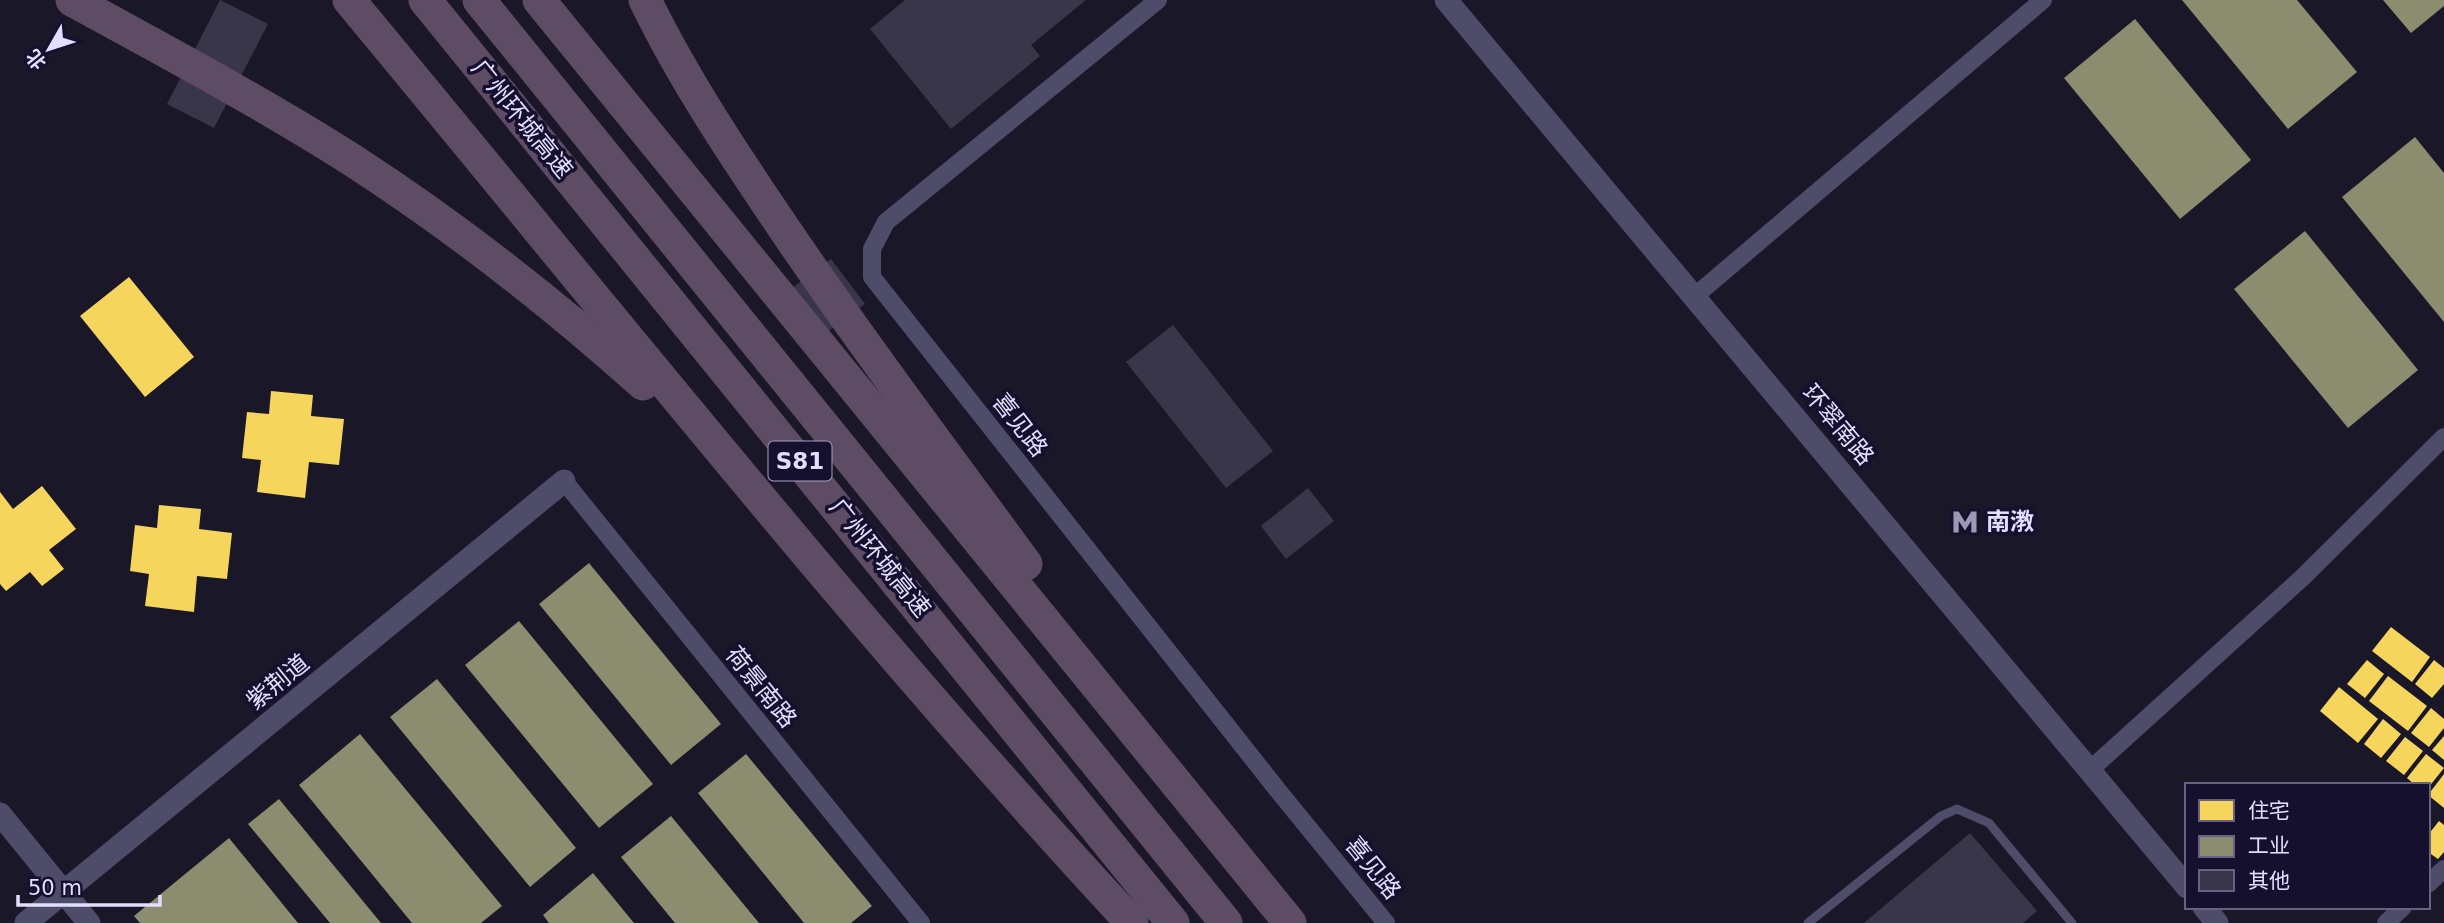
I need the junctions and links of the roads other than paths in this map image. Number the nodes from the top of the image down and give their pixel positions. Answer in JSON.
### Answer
{"nodes":[{"id":1,"x":72,"y":0,"type":"edge"},
{"id":2,"x":349,"y":0,"type":"edge"},
{"id":3,"x":425,"y":0,"type":"edge"},
{"id":4,"x":479,"y":0,"type":"edge"},
{"id":5,"x":539,"y":0,"type":"edge"},
{"id":6,"x":645,"y":0,"type":"edge"},
{"id":7,"x":1158,"y":0,"type":"edge"},
{"id":8,"x":1446,"y":0,"type":"edge"},
{"id":9,"x":2043,"y":0,"type":"edge"},
{"id":10,"x":1695,"y":296,"type":"junction"},
{"id":11,"x":2444,"y":437,"type":"edge"},
{"id":12,"x":564,"y":481,"type":"joint"},
{"id":13,"x":777,"y":520,"type":"junction"},
{"id":14,"x":2091,"y":769,"type":"junction"},
{"id":15,"x":0,"y":814,"type":"edge"},
{"id":16,"x":2444,"y":869,"type":"edge"},
{"id":17,"x":2430,"y":882,"type":"edge"},
{"id":18,"x":2185,"y":885,"type":"edge"},
{"id":19,"x":64,"y":892,"type":"junction"},
{"id":20,"x":2206,"y":909,"type":"edge"},
{"id":21,"x":2401,"y":909,"type":"edge"},
{"id":22,"x":26,"y":923,"type":"edge"},
{"id":23,"x":89,"y":923,"type":"edge"},
{"id":24,"x":920,"y":923,"type":"edge"},
{"id":25,"x":1132,"y":923,"type":"edge"},
{"id":26,"x":1173,"y":923,"type":"edge"},
{"id":27,"x":1226,"y":923,"type":"edge"},
{"id":28,"x":1291,"y":923,"type":"edge"},
{"id":29,"x":1386,"y":923,"type":"edge"},
{"id":30,"x":1808,"y":923,"type":"edge"},
{"id":31,"x":2072,"y":923,"type":"edge"},
{"id":32,"x":2217,"y":923,"type":"edge"},
{"id":33,"x":2386,"y":923,"type":"edge"}],
"edges":[{"from":1,"to":13,"type":"highway"},
{"from":2,"to":13,"type":"highway"},
{"from":3,"to":26,"type":"highway","name":"广州环城高速","number":"S81"},
{"from":4,"to":27,"type":"highway","name":"广州环城高速","number":"S81"},
{"from":5,"to":28,"type":"highway"},
{"from":6,"to":28,"type":"highway"},
{"from":7,"to":29,"type":"street","name":"喜见路"},
{"from":8,"to":10,"type":"street","name":"环翠南路"},
{"from":9,"to":10,"type":"street"},
{"from":10,"to":14,"type":"street","name":"环翠南路"},
{"from":11,"to":14,"type":"street"},
{"from":12,"to":19,"type":"street","name":"紫荆道"},
{"from":12,"to":24,"type":"street","name":"荷景南路"},
{"from":13,"to":25,"type":"highway"},
{"from":14,"to":18,"type":"street","name":"环翠南路"},
{"from":15,"to":19,"type":"street"},
{"from":16,"to":17,"type":"street"},
{"from":19,"to":22,"type":"street","name":"紫荆道"},
{"from":19,"to":23,"type":"street"},
{"from":20,"to":32,"type":"street"},
{"from":21,"to":33,"type":"street"},
{"from":30,"to":31,"type":"lane"}]}
